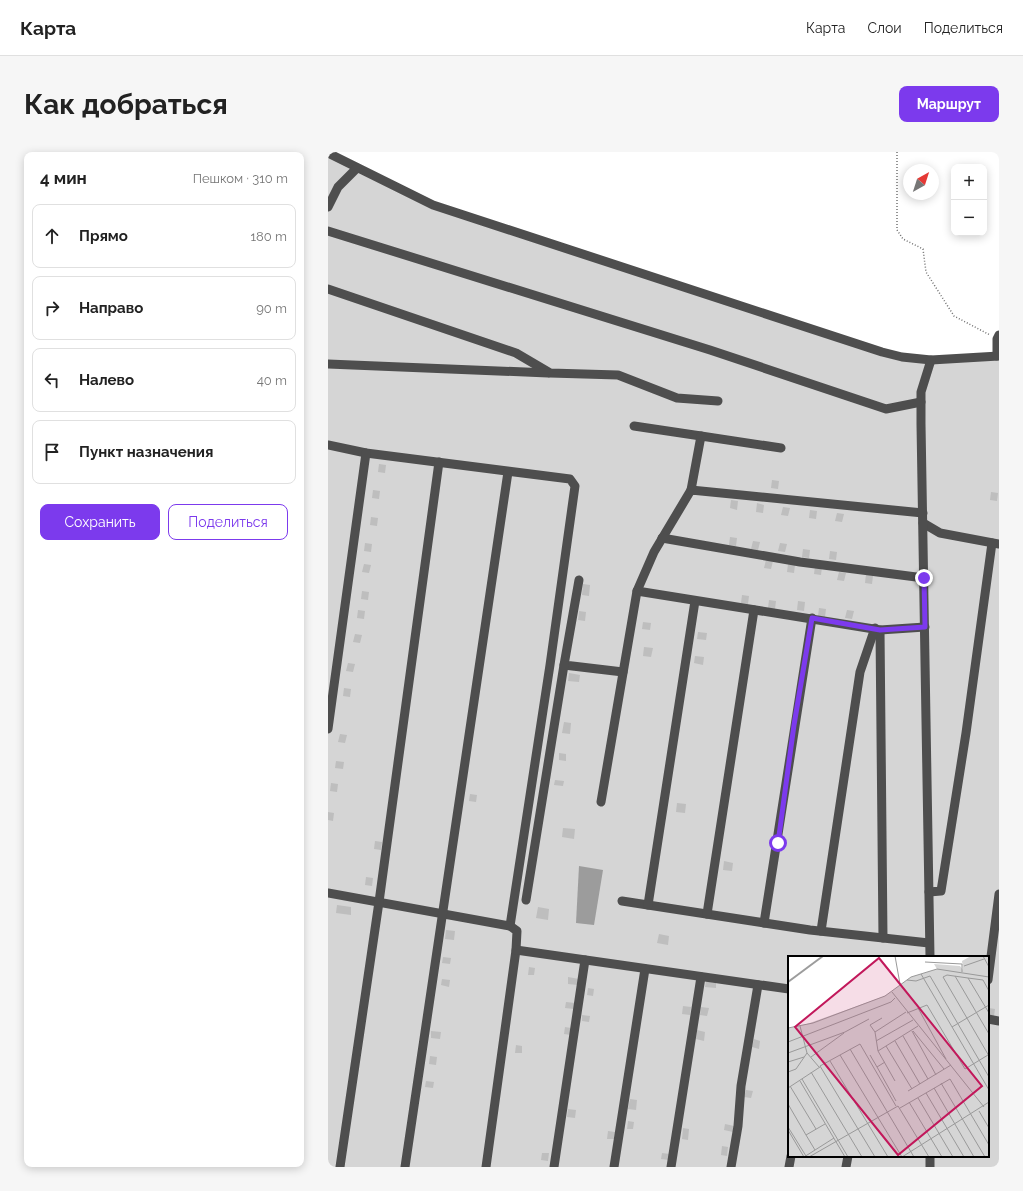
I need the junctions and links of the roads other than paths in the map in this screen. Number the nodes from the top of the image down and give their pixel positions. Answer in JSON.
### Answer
{"nodes":[{"id":1,"x":328,"y":153,"type":"edge"},
{"id":2,"x":357,"y":168,"type":"junction"},
{"id":3,"x":328,"y":207,"type":"edge"},
{"id":4,"x":328,"y":231,"type":"edge"},
{"id":5,"x":328,"y":289,"type":"edge"},
{"id":6,"x":998,"y":337,"type":"edge"},
{"id":7,"x":998,"y":356,"type":"edge"},
{"id":8,"x":931,"y":360,"type":"junction"},
{"id":9,"x":328,"y":364,"type":"edge"},
{"id":10,"x":550,"y":373,"type":"junction"},
{"id":11,"x":718,"y":402,"type":"dead end"},
{"id":12,"x":921,"y":402,"type":"junction"},
{"id":13,"x":634,"y":426,"type":"dead end"},
{"id":14,"x":700,"y":436,"type":"junction"},
{"id":15,"x":328,"y":445,"type":"edge"},
{"id":16,"x":781,"y":448,"type":"dead end"},
{"id":17,"x":366,"y":453,"type":"junction"},
{"id":18,"x":439,"y":462,"type":"junction"},
{"id":19,"x":508,"y":472,"type":"junction"},
{"id":20,"x":691,"y":490,"type":"junction"},
{"id":21,"x":922,"y":513,"type":"junction"},
{"id":22,"x":923,"y":523,"type":"junction"},
{"id":23,"x":662,"y":538,"type":"junction"},
{"id":24,"x":995,"y":544,"type":"edge"},
{"id":25,"x":924,"y":578,"type":"junction"},
{"id":26,"x":579,"y":580,"type":"dead end"},
{"id":27,"x":637,"y":591,"type":"junction"},
{"id":28,"x":695,"y":601,"type":"junction"},
{"id":29,"x":754,"y":610,"type":"junction"},
{"id":30,"x":812,"y":618,"type":"junction"},
{"id":31,"x":925,"y":627,"type":"junction"},
{"id":32,"x":878,"y":629,"type":"junction"},
{"id":33,"x":564,"y":665,"type":"junction"},
{"id":34,"x":623,"y":672,"type":"junction"},
{"id":35,"x":328,"y":729,"type":"edge"},
{"id":36,"x":601,"y":802,"type":"dead end"},
{"id":37,"x":929,"y":892,"type":"junction"},
{"id":38,"x":328,"y":893,"type":"edge"},
{"id":39,"x":999,"y":894,"type":"edge"},
{"id":40,"x":526,"y":900,"type":"dead end"},
{"id":41,"x":622,"y":901,"type":"dead end"},
{"id":42,"x":379,"y":902,"type":"junction"},
{"id":43,"x":648,"y":905,"type":"junction"},
{"id":44,"x":442,"y":914,"type":"junction"},
{"id":45,"x":707,"y":914,"type":"junction"},
{"id":46,"x":764,"y":923,"type":"junction"},
{"id":47,"x":510,"y":926,"type":"junction"},
{"id":48,"x":821,"y":931,"type":"junction"},
{"id":49,"x":883,"y":938,"type":"junction"},
{"id":50,"x":929,"y":943,"type":"junction"},
{"id":51,"x":516,"y":950,"type":"junction"},
{"id":52,"x":930,"y":956,"type":"edge"},
{"id":53,"x":585,"y":960,"type":"junction"},
{"id":54,"x":645,"y":968,"type":"junction"},
{"id":55,"x":989,"y":972,"type":"edge"},
{"id":56,"x":702,"y":976,"type":"junction"},
{"id":57,"x":758,"y":985,"type":"junction"},
{"id":58,"x":788,"y":989,"type":"edge"},
{"id":59,"x":989,"y":1019,"type":"edge"},
{"id":60,"x":999,"y":1021,"type":"edge"},
{"id":61,"x":791,"y":1157,"type":"edge"},
{"id":62,"x":848,"y":1157,"type":"edge"},
{"id":63,"x":340,"y":1167,"type":"edge"},
{"id":64,"x":405,"y":1167,"type":"edge"},
{"id":65,"x":486,"y":1167,"type":"edge"},
{"id":66,"x":554,"y":1167,"type":"edge"},
{"id":67,"x":614,"y":1167,"type":"edge"},
{"id":68,"x":671,"y":1167,"type":"edge"},
{"id":69,"x":731,"y":1167,"type":"edge"},
{"id":70,"x":789,"y":1167,"type":"edge"},
{"id":71,"x":846,"y":1167,"type":"edge"}],
"edges":[{"from":1,"to":2,"type":"street"},
{"from":2,"to":3,"type":"street"},
{"from":2,"to":8,"type":"street"},
{"from":4,"to":12,"type":"street"},
{"from":5,"to":10,"type":"street"},
{"from":6,"to":7,"type":"street"},
{"from":7,"to":8,"type":"street"},
{"from":8,"to":12,"type":"street"},
{"from":9,"to":10,"type":"street"},
{"from":10,"to":11,"type":"street"},
{"from":12,"to":21,"type":"street"},
{"from":13,"to":14,"type":"street"},
{"from":14,"to":16,"type":"street"},
{"from":14,"to":20,"type":"street"},
{"from":15,"to":17,"type":"street"},
{"from":17,"to":18,"type":"street"},
{"from":17,"to":35,"type":"street"},
{"from":18,"to":19,"type":"street"},
{"from":18,"to":42,"type":"street"},
{"from":19,"to":44,"type":"street"},
{"from":19,"to":47,"type":"street"},
{"from":20,"to":21,"type":"street"},
{"from":20,"to":23,"type":"street"},
{"from":21,"to":22,"type":"street"},
{"from":22,"to":24,"type":"street"},
{"from":22,"to":25,"type":"street"},
{"from":23,"to":25,"type":"street"},
{"from":23,"to":27,"type":"street"},
{"from":24,"to":37,"type":"street"},
{"from":25,"to":31,"type":"street"},
{"from":26,"to":33,"type":"street"},
{"from":27,"to":28,"type":"street"},
{"from":27,"to":34,"type":"street"},
{"from":28,"to":29,"type":"street"},
{"from":28,"to":43,"type":"street"},
{"from":29,"to":30,"type":"street"},
{"from":29,"to":45,"type":"street"},
{"from":30,"to":32,"type":"street"},
{"from":30,"to":46,"type":"street"},
{"from":31,"to":32,"type":"street"},
{"from":31,"to":37,"type":"street"},
{"from":32,"to":48,"type":"street"},
{"from":32,"to":49,"type":"street"},
{"from":33,"to":34,"type":"street"},
{"from":33,"to":40,"type":"street"},
{"from":34,"to":36,"type":"street"},
{"from":37,"to":50,"type":"street"},
{"from":38,"to":42,"type":"street"},
{"from":39,"to":55,"type":"street"},
{"from":41,"to":43,"type":"street"},
{"from":42,"to":44,"type":"street"},
{"from":42,"to":63,"type":"street"},
{"from":43,"to":45,"type":"street"},
{"from":44,"to":47,"type":"street"},
{"from":44,"to":64,"type":"street"},
{"from":45,"to":46,"type":"street"},
{"from":46,"to":48,"type":"street"},
{"from":47,"to":51,"type":"street"},
{"from":48,"to":49,"type":"street"},
{"from":49,"to":50,"type":"street"},
{"from":50,"to":52,"type":"street"},
{"from":51,"to":53,"type":"street"},
{"from":51,"to":65,"type":"street"},
{"from":53,"to":54,"type":"street"},
{"from":53,"to":66,"type":"street"},
{"from":54,"to":56,"type":"street"},
{"from":54,"to":67,"type":"street"},
{"from":56,"to":57,"type":"street"},
{"from":56,"to":68,"type":"street"},
{"from":57,"to":58,"type":"street"},
{"from":57,"to":69,"type":"street"},
{"from":59,"to":60,"type":"street"},
{"from":61,"to":70,"type":"street"},
{"from":62,"to":71,"type":"street"}]}
